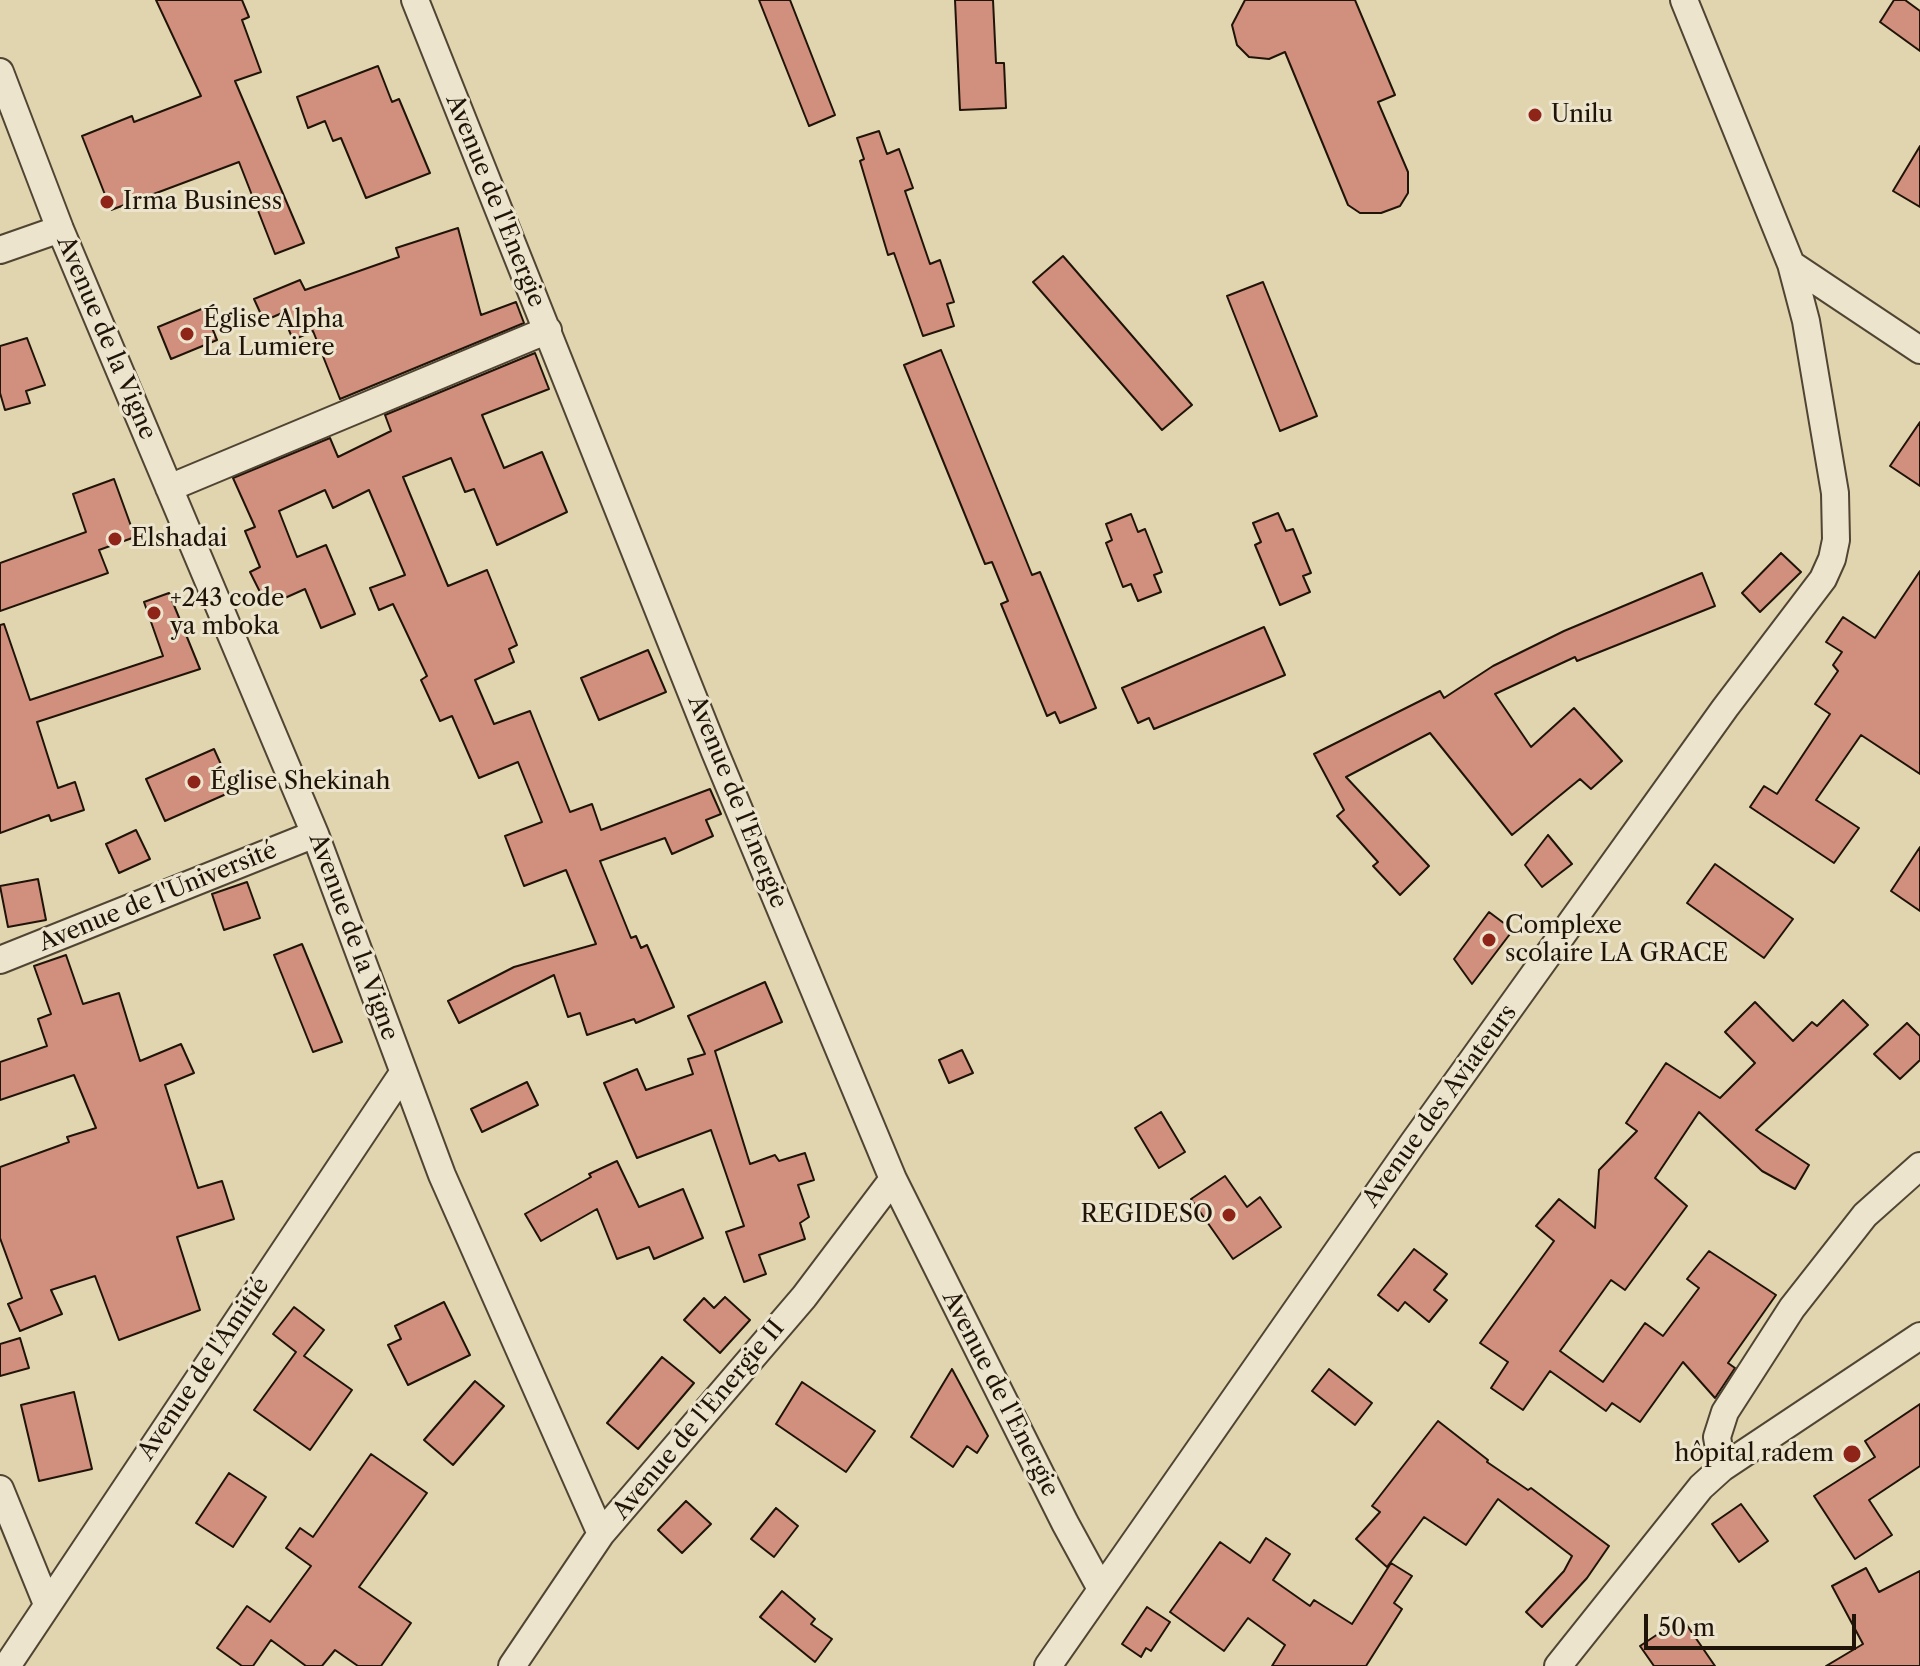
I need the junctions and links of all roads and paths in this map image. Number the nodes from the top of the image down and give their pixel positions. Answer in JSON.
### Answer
{"nodes":[{"id":1,"x":415,"y":0,"type":"edge"},
{"id":2,"x":1684,"y":0,"type":"edge"},
{"id":3,"x":0,"y":72,"type":"edge"},
{"id":4,"x":60,"y":229,"type":"junction"},
{"id":5,"x":0,"y":250,"type":"edge"},
{"id":6,"x":1791,"y":264,"type":"junction"},
{"id":7,"x":548,"y":330,"type":"junction"},
{"id":8,"x":1920,"y":350,"type":"edge"},
{"id":9,"x":169,"y":488,"type":"junction"},
{"id":10,"x":315,"y":834,"type":"junction"},
{"id":11,"x":0,"y":960,"type":"edge"},
{"id":12,"x":403,"y":1073,"type":"junction"},
{"id":13,"x":1920,"y":1166,"type":"edge"},
{"id":14,"x":893,"y":1179,"type":"junction"},
{"id":15,"x":1920,"y":1336,"type":"edge"},
{"id":16,"x":1722,"y":1468,"type":"junction"},
{"id":17,"x":0,"y":1489,"type":"edge"},
{"id":18,"x":601,"y":1534,"type":"junction"},
{"id":19,"x":1100,"y":1587,"type":"junction"},
{"id":20,"x":47,"y":1604,"type":"junction"},
{"id":21,"x":7,"y":1666,"type":"edge"},
{"id":22,"x":512,"y":1666,"type":"edge"},
{"id":23,"x":1048,"y":1666,"type":"edge"},
{"id":24,"x":1558,"y":1666,"type":"edge"}],
"edges":[{"from":1,"to":7,"type":"street","name":"Avenue de l'Energie"},
{"from":2,"to":6,"type":"street","name":"Avenue des Aviateurs"},
{"from":3,"to":4,"type":"street","name":"Avenue de la Vigne"},
{"from":4,"to":5,"type":"street"},
{"from":4,"to":9,"type":"street","name":"Avenue de la Vigne"},
{"from":6,"to":8,"type":"street"},
{"from":6,"to":19,"type":"street","name":"Avenue des Aviateurs"},
{"from":7,"to":9,"type":"street"},
{"from":7,"to":14,"type":"street","name":"Avenue de l'Energie"},
{"from":9,"to":10,"type":"street","name":"Avenue de la Vigne"},
{"from":10,"to":11,"type":"street","name":"Avenue de l'Université"},
{"from":10,"to":12,"type":"street","name":"Avenue de la Vigne"},
{"from":12,"to":18,"type":"street","name":"Avenue de la Vigne"},
{"from":12,"to":20,"type":"street","name":"Avenue de l'Amitié"},
{"from":13,"to":16,"type":"street"},
{"from":14,"to":18,"type":"street","name":"Avenue de l'Energie II"},
{"from":14,"to":19,"type":"street","name":"Avenue de l'Energie"},
{"from":15,"to":16,"type":"street"},
{"from":16,"to":24,"type":"street"},
{"from":17,"to":20,"type":"street"},
{"from":18,"to":22,"type":"street","name":"Avenue de l'Energie II"},
{"from":19,"to":23,"type":"street","name":"Avenue des Aviateurs"},
{"from":20,"to":21,"type":"street","name":"Avenue de l'Amitié"}]}
